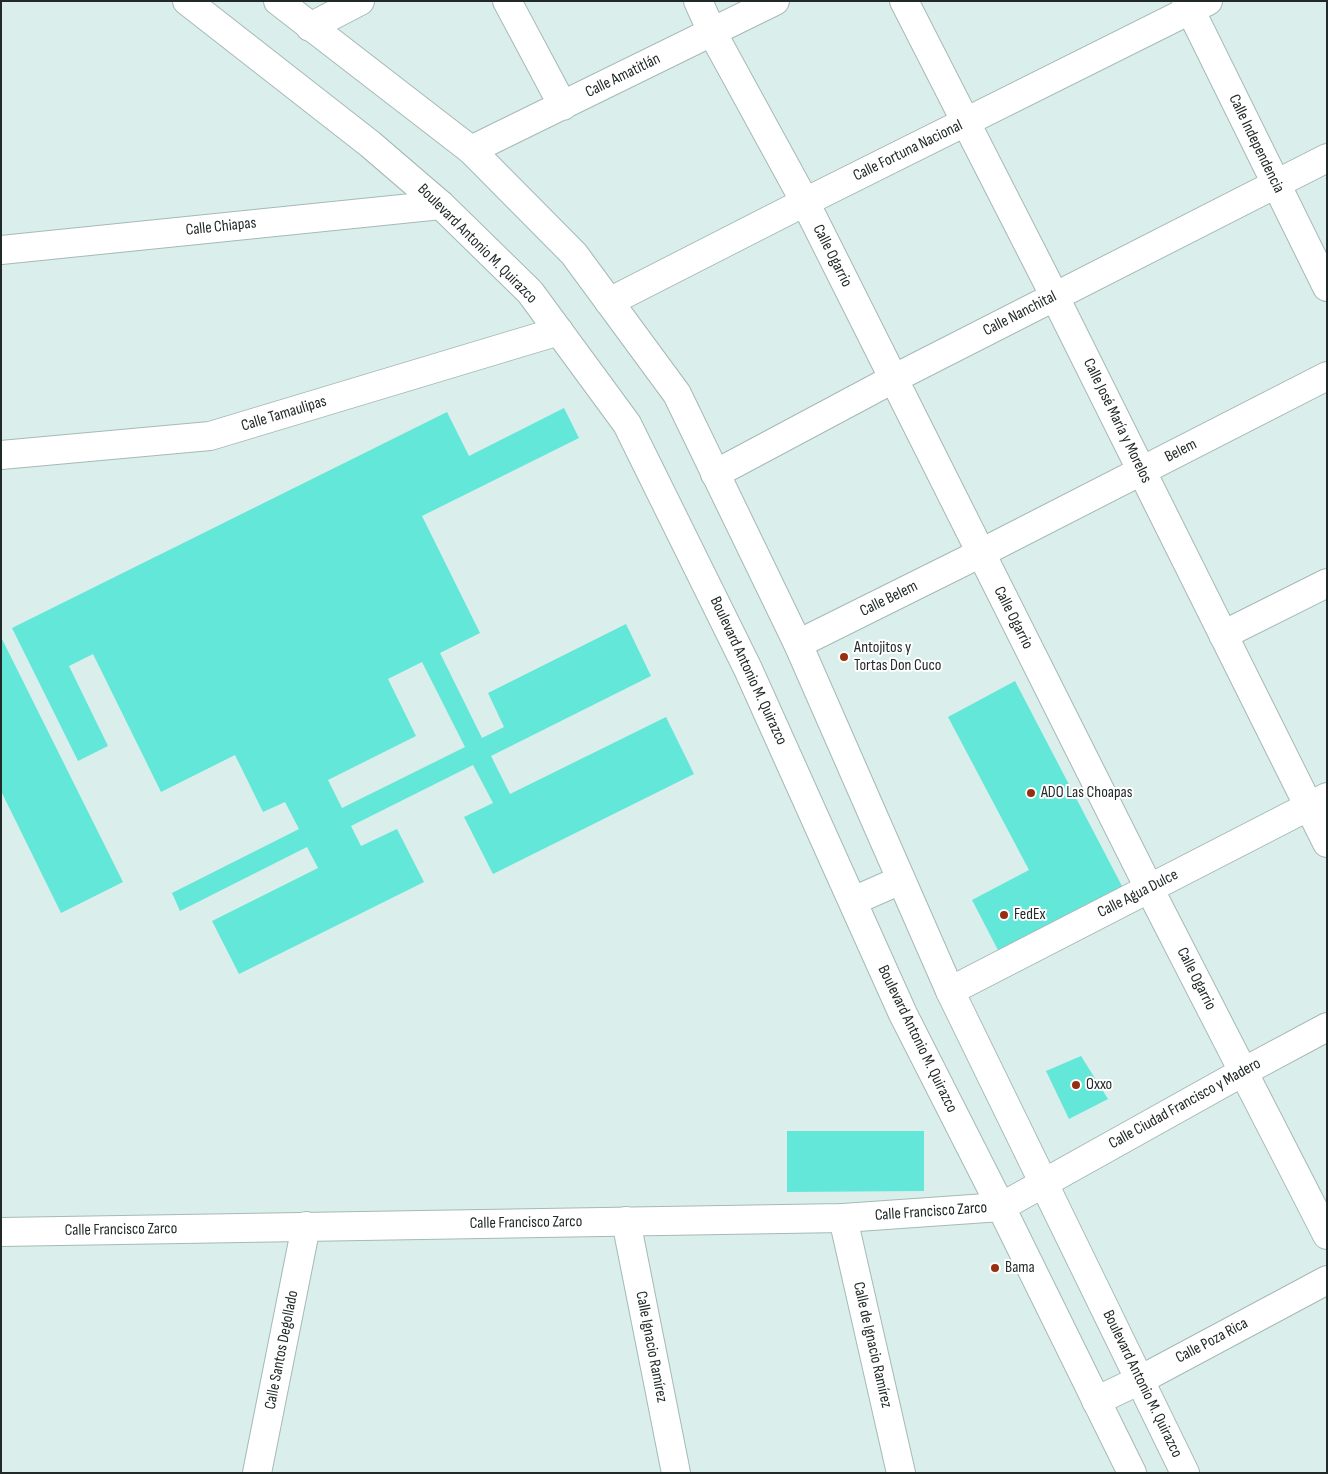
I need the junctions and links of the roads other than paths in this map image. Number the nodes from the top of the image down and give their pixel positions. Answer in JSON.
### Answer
{"nodes":[{"id":1,"x":187,"y":1,"type":"edge"},
{"id":2,"x":278,"y":1,"type":"edge"},
{"id":3,"x":360,"y":1,"type":"edge"},
{"id":4,"x":507,"y":1,"type":"edge"},
{"id":5,"x":698,"y":1,"type":"edge"},
{"id":6,"x":775,"y":1,"type":"edge"},
{"id":7,"x":904,"y":1,"type":"edge"},
{"id":8,"x":1195,"y":4,"type":"edge"},
{"id":9,"x":310,"y":27,"type":"junction"},
{"id":10,"x":712,"y":32,"type":"junction"},
{"id":11,"x":563,"y":106,"type":"junction"},
{"id":12,"x":966,"y":122,"type":"junction"},
{"id":13,"x":471,"y":150,"type":"junction"},
{"id":14,"x":1327,"y":158,"type":"edge"},
{"id":15,"x":1276,"y":184,"type":"junction"},
{"id":16,"x":805,"y":202,"type":"junction"},
{"id":17,"x":442,"y":205,"type":"junction"},
{"id":18,"x":1,"y":250,"type":"edge"},
{"id":19,"x":1327,"y":287,"type":"edge"},
{"id":20,"x":1055,"y":297,"type":"junction"},
{"id":21,"x":609,"y":302,"type":"junction"},
{"id":22,"x":558,"y":331,"type":"junction"},
{"id":23,"x":1327,"y":376,"type":"edge"},
{"id":24,"x":894,"y":379,"type":"junction"},
{"id":25,"x":1,"y":455,"type":"edge"},
{"id":26,"x":1141,"y":471,"type":"junction"},
{"id":27,"x":715,"y":474,"type":"junction"},
{"id":28,"x":981,"y":553,"type":"junction"},
{"id":29,"x":1327,"y":583,"type":"edge"},
{"id":30,"x":1223,"y":635,"type":"junction"},
{"id":31,"x":798,"y":644,"type":"junction"},
{"id":32,"x":1318,"y":802,"type":"edge"},
{"id":33,"x":1327,"y":843,"type":"edge"},
{"id":34,"x":901,"y":880,"type":"junction"},
{"id":35,"x":1149,"y":888,"type":"junction"},
{"id":36,"x":852,"y":902,"type":"junction"},
{"id":37,"x":950,"y":991,"type":"junction"},
{"id":38,"x":1327,"y":1027,"type":"edge"},
{"id":39,"x":1243,"y":1072,"type":"junction"},
{"id":40,"x":1044,"y":1183,"type":"junction"},
{"id":41,"x":1001,"y":1207,"type":"junction"},
{"id":42,"x":843,"y":1218,"type":"junction"},
{"id":43,"x":626,"y":1221,"type":"junction"},
{"id":44,"x":306,"y":1226,"type":"junction"},
{"id":45,"x":1,"y":1232,"type":"edge"},
{"id":46,"x":1327,"y":1235,"type":"edge"},
{"id":47,"x":1327,"y":1280,"type":"edge"},
{"id":48,"x":1140,"y":1380,"type":"junction"},
{"id":49,"x":1096,"y":1401,"type":"junction"},
{"id":50,"x":258,"y":1473,"type":"edge"},
{"id":51,"x":676,"y":1473,"type":"edge"},
{"id":52,"x":901,"y":1473,"type":"edge"},
{"id":53,"x":1132,"y":1473,"type":"edge"},
{"id":54,"x":1185,"y":1473,"type":"edge"}],
"edges":[{"from":1,"to":17,"type":"street","name":"Boulevard Antonio M. Quirazco"},
{"from":2,"to":9,"type":"street","name":"Boulevard Antonio M. Quirazco"},
{"from":3,"to":9,"type":"street"},
{"from":4,"to":11,"type":"street"},
{"from":5,"to":10,"type":"street","name":"Calle Ogarrio"},
{"from":6,"to":10,"type":"street","name":"Calle Amatitlán"},
{"from":7,"to":12,"type":"street","name":"Calle José María y Morelos"},
{"from":8,"to":12,"type":"street","name":"Calle Fortuna Nacional"},
{"from":8,"to":15,"type":"street","name":"Calle Independencia"},
{"from":9,"to":13,"type":"street","name":"Boulevard Antonio M. Quirazco"},
{"from":10,"to":11,"type":"street","name":"Calle Amatitlán"},
{"from":10,"to":16,"type":"street","name":"Calle Ogarrio"},
{"from":11,"to":13,"type":"street","name":"Calle Amatitlán"},
{"from":12,"to":16,"type":"street","name":"Calle Fortuna Nacional"},
{"from":12,"to":20,"type":"street","name":"Calle José María y Morelos"},
{"from":13,"to":21,"type":"street","name":"Boulevard Antonio M. Quirazco"},
{"from":14,"to":15,"type":"street","name":"Calle Nanchital"},
{"from":15,"to":19,"type":"street","name":"Calle Independencia"},
{"from":15,"to":20,"type":"street","name":"Calle Nanchital"},
{"from":16,"to":21,"type":"street","name":"Calle Fortuna Nacional"},
{"from":16,"to":24,"type":"street","name":"Calle Ogarrio"},
{"from":17,"to":18,"type":"street","name":"Calle Chiapas"},
{"from":17,"to":22,"type":"street","name":"Boulevard Antonio M. Quirazco"},
{"from":20,"to":24,"type":"street","name":"Calle Nanchital"},
{"from":20,"to":26,"type":"street","name":"Calle José María y Morelos"},
{"from":21,"to":27,"type":"street","name":"Boulevard Antonio M. Quirazco"},
{"from":22,"to":25,"type":"street","name":"Calle Tamaulipas"},
{"from":22,"to":36,"type":"street","name":"Boulevard Antonio M. Quirazco"},
{"from":23,"to":26,"type":"street","name":"Belem"},
{"from":24,"to":27,"type":"street","name":"Calle Nanchital"},
{"from":24,"to":28,"type":"street","name":"Calle Ogarrio"},
{"from":26,"to":28,"type":"street","name":"Belem"},
{"from":26,"to":30,"type":"street","name":"Calle José María y Morelos"},
{"from":27,"to":31,"type":"street","name":"Boulevard Antonio M. Quirazco"},
{"from":28,"to":31,"type":"street","name":"Calle Belem"},
{"from":28,"to":35,"type":"street","name":"Calle Ogarrio"},
{"from":29,"to":30,"type":"street"},
{"from":30,"to":32,"type":"street","name":"Calle José María y Morelos"},
{"from":31,"to":34,"type":"street","name":"Boulevard Antonio M. Quirazco"},
{"from":32,"to":33,"type":"street","name":"Calle José María y Morelos"},
{"from":32,"to":35,"type":"street","name":"Calle Agua Dulce"},
{"from":34,"to":36,"type":"street"},
{"from":34,"to":37,"type":"street","name":"Boulevard Antonio M. Quirazco"},
{"from":35,"to":37,"type":"street","name":"Calle Agua Dulce"},
{"from":35,"to":39,"type":"street","name":"Calle Ogarrio"},
{"from":36,"to":41,"type":"street","name":"Boulevard Antonio M. Quirazco"},
{"from":37,"to":40,"type":"street","name":"Boulevard Antonio M. Quirazco"},
{"from":38,"to":39,"type":"street","name":"Calle Ciudad Francisco y Madero"},
{"from":39,"to":40,"type":"street","name":"Calle Ciudad Francisco y Madero"},
{"from":39,"to":46,"type":"street","name":"Calle Ogarrio"},
{"from":40,"to":41,"type":"street","name":"Calle Francisco Zarco"},
{"from":40,"to":48,"type":"street","name":"Boulevard Antonio M. Quirazco"},
{"from":41,"to":42,"type":"street","name":"Calle Francisco Zarco"},
{"from":41,"to":49,"type":"street","name":"Boulevard Antonio M. Quirazco"},
{"from":42,"to":43,"type":"street","name":"Calle Francisco Zarco"},
{"from":42,"to":52,"type":"street","name":"Calle de Ignacio Ramírez"},
{"from":43,"to":44,"type":"street","name":"Calle Francisco Zarco"},
{"from":43,"to":51,"type":"street","name":"Calle Ignacio Ramírez"},
{"from":44,"to":45,"type":"street","name":"Calle Francisco Zarco"},
{"from":44,"to":50,"type":"street","name":"Calle Santos Degollado"},
{"from":47,"to":48,"type":"street","name":"Calle Poza Rica"},
{"from":48,"to":49,"type":"street","name":"Calle Poza Rica"},
{"from":48,"to":54,"type":"street","name":"Boulevard Antonio M. Quirazco"},
{"from":49,"to":53,"type":"street","name":"Boulevard Antonio M. Quirazco"}]}
